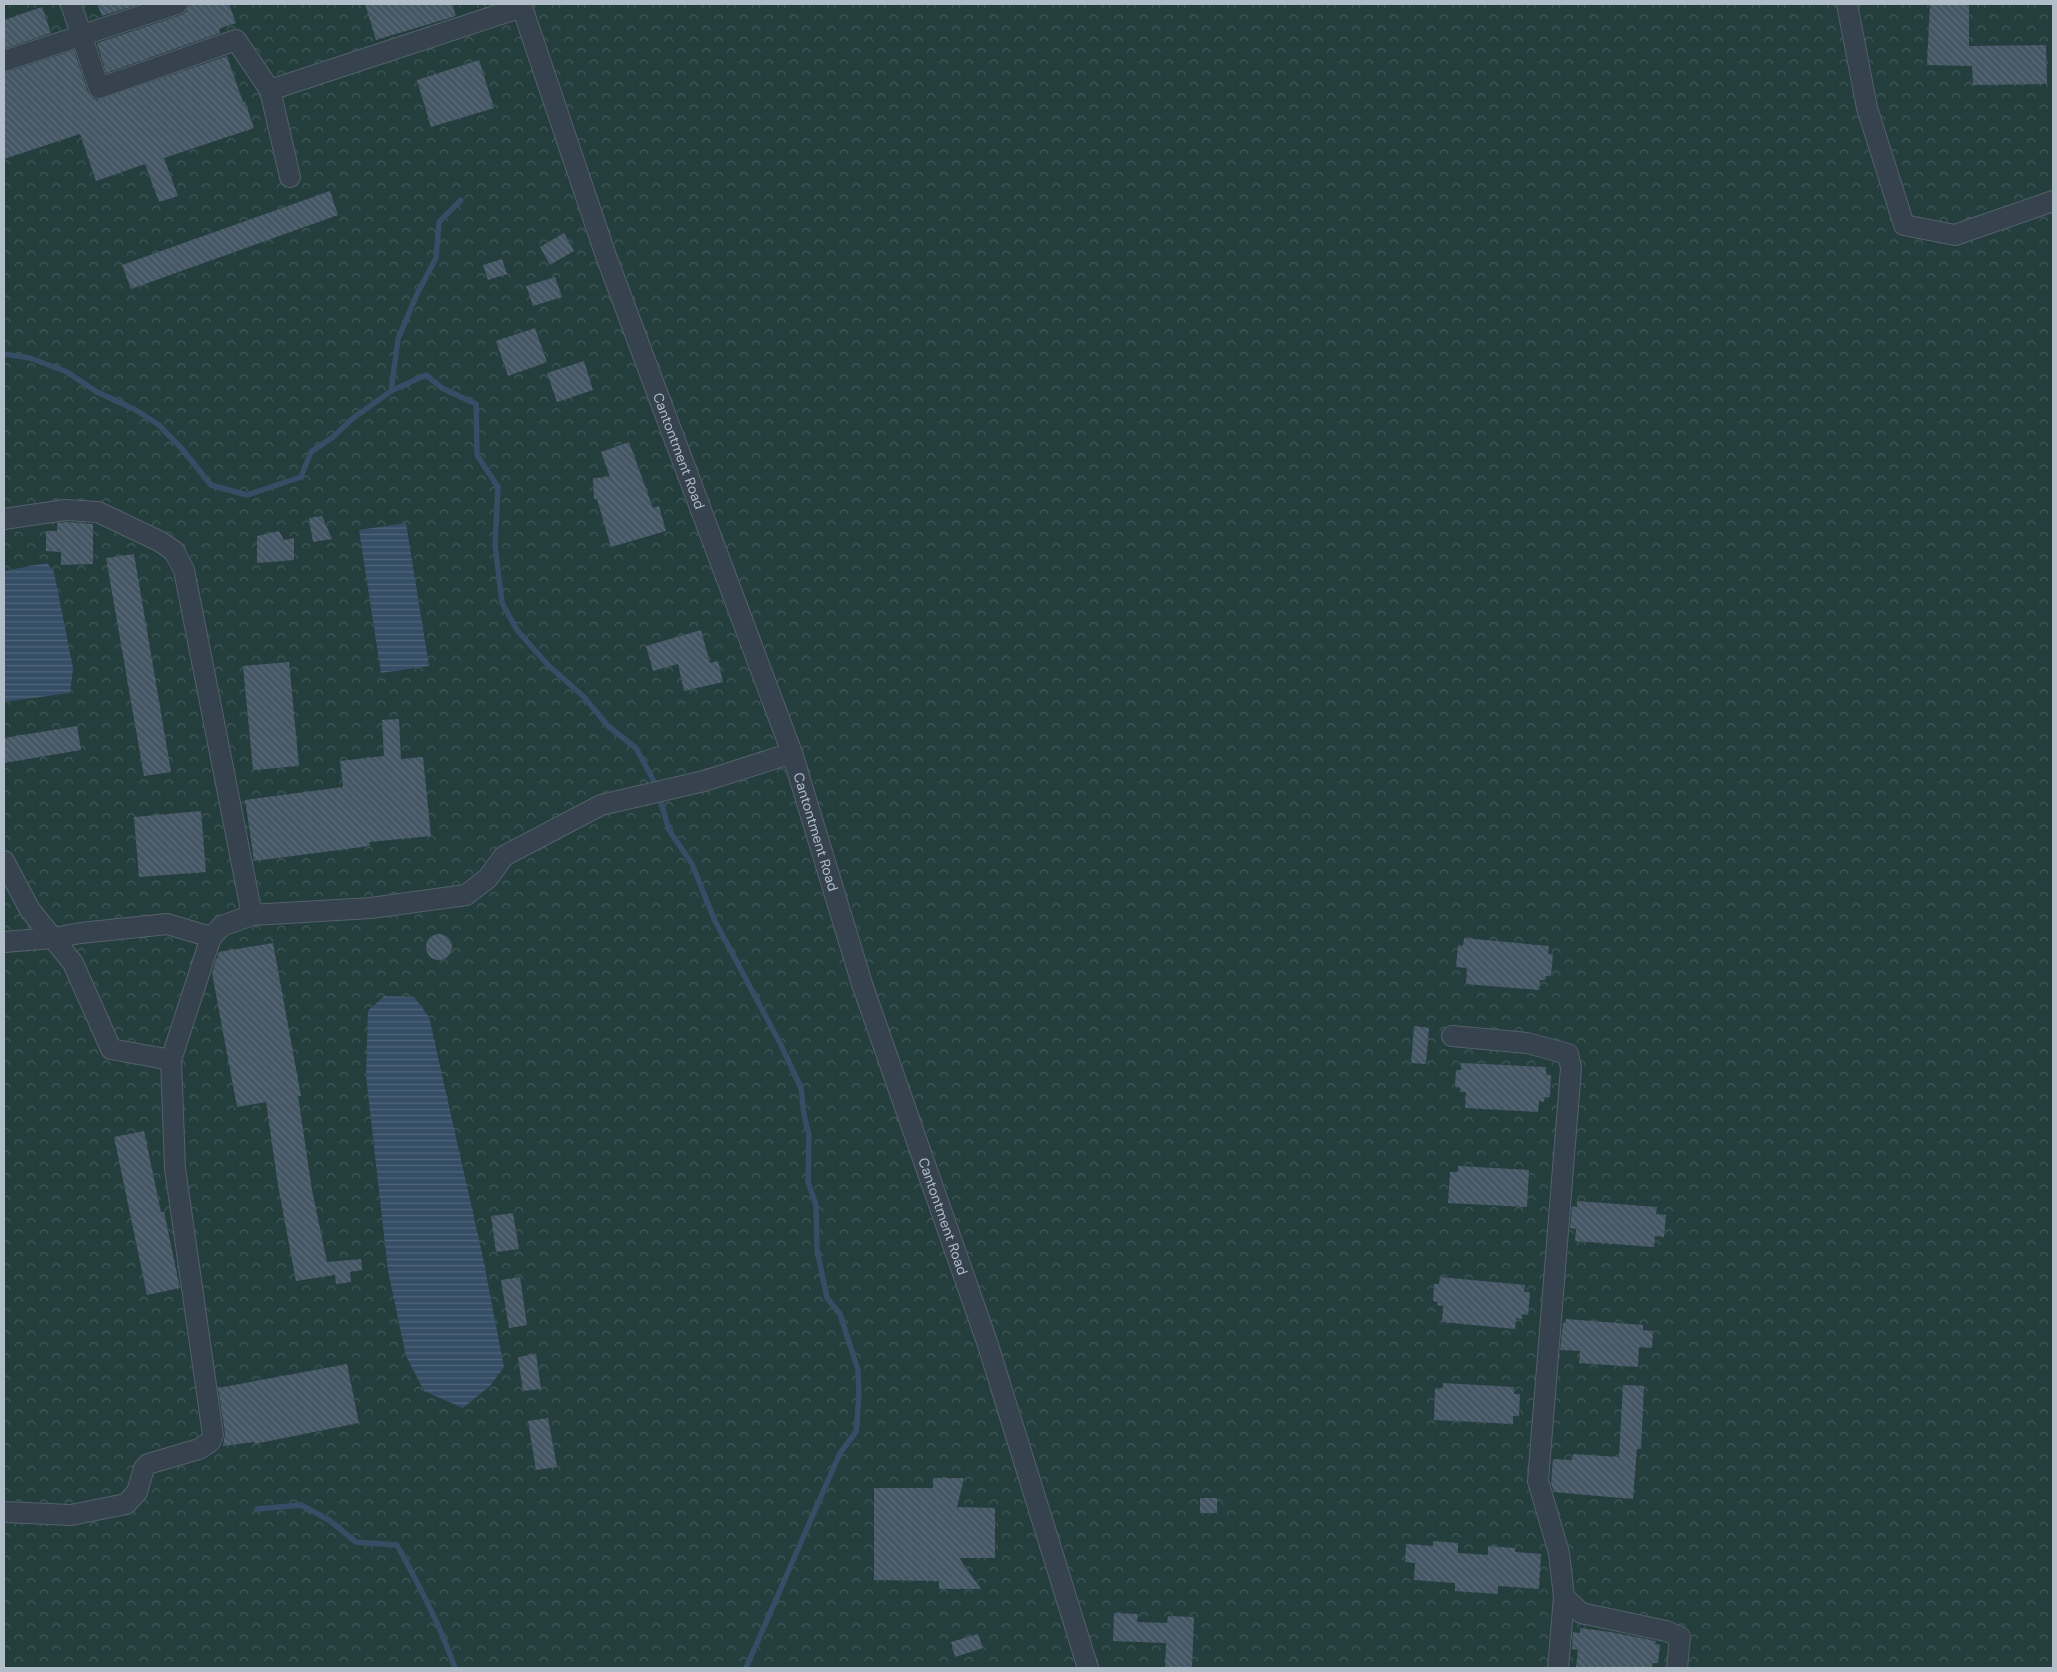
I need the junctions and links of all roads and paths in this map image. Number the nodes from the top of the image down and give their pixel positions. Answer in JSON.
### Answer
{"nodes":[{"id":1,"x":70,"y":4,"type":"edge"},
{"id":2,"x":177,"y":4,"type":"edge"},
{"id":3,"x":1847,"y":4,"type":"edge"},
{"id":4,"x":521,"y":5,"type":"edge"},
{"id":5,"x":81,"y":35,"type":"junction"},
{"id":6,"x":4,"y":61,"type":"edge"},
{"id":7,"x":270,"y":90,"type":"junction"},
{"id":8,"x":290,"y":177,"type":"dead end"},
{"id":9,"x":2053,"y":201,"type":"edge"},
{"id":10,"x":4,"y":519,"type":"edge"},
{"id":11,"x":792,"y":753,"type":"junction"},
{"id":12,"x":4,"y":861,"type":"edge"},
{"id":13,"x":252,"y":915,"type":"junction"},
{"id":14,"x":211,"y":937,"type":"junction"},
{"id":15,"x":53,"y":938,"type":"junction"},
{"id":16,"x":4,"y":942,"type":"edge"},
{"id":17,"x":1452,"y":1036,"type":"dead end"},
{"id":18,"x":171,"y":1060,"type":"junction"},
{"id":19,"x":4,"y":1512,"type":"edge"},
{"id":20,"x":1564,"y":1597,"type":"junction"},
{"id":21,"x":1088,"y":1668,"type":"edge"},
{"id":22,"x":1558,"y":1668,"type":"edge"},
{"id":23,"x":1677,"y":1668,"type":"edge"}],
"edges":[{"from":1,"to":5,"type":"street"},
{"from":2,"to":5,"type":"street"},
{"from":3,"to":9,"type":"street"},
{"from":4,"to":7,"type":"street"},
{"from":4,"to":11,"type":"street","name":"Cantontment Road"},
{"from":5,"to":6,"type":"street"},
{"from":5,"to":7,"type":"street"},
{"from":7,"to":8,"type":"street"},
{"from":10,"to":13,"type":"street"},
{"from":11,"to":13,"type":"street"},
{"from":11,"to":21,"type":"street","name":"Cantontment Road"},
{"from":12,"to":15,"type":"street"},
{"from":13,"to":14,"type":"street"},
{"from":14,"to":15,"type":"street"},
{"from":14,"to":18,"type":"street"},
{"from":15,"to":16,"type":"street"},
{"from":15,"to":18,"type":"street"},
{"from":17,"to":20,"type":"street"},
{"from":18,"to":19,"type":"street"},
{"from":20,"to":22,"type":"street"},
{"from":20,"to":23,"type":"street"}]}
